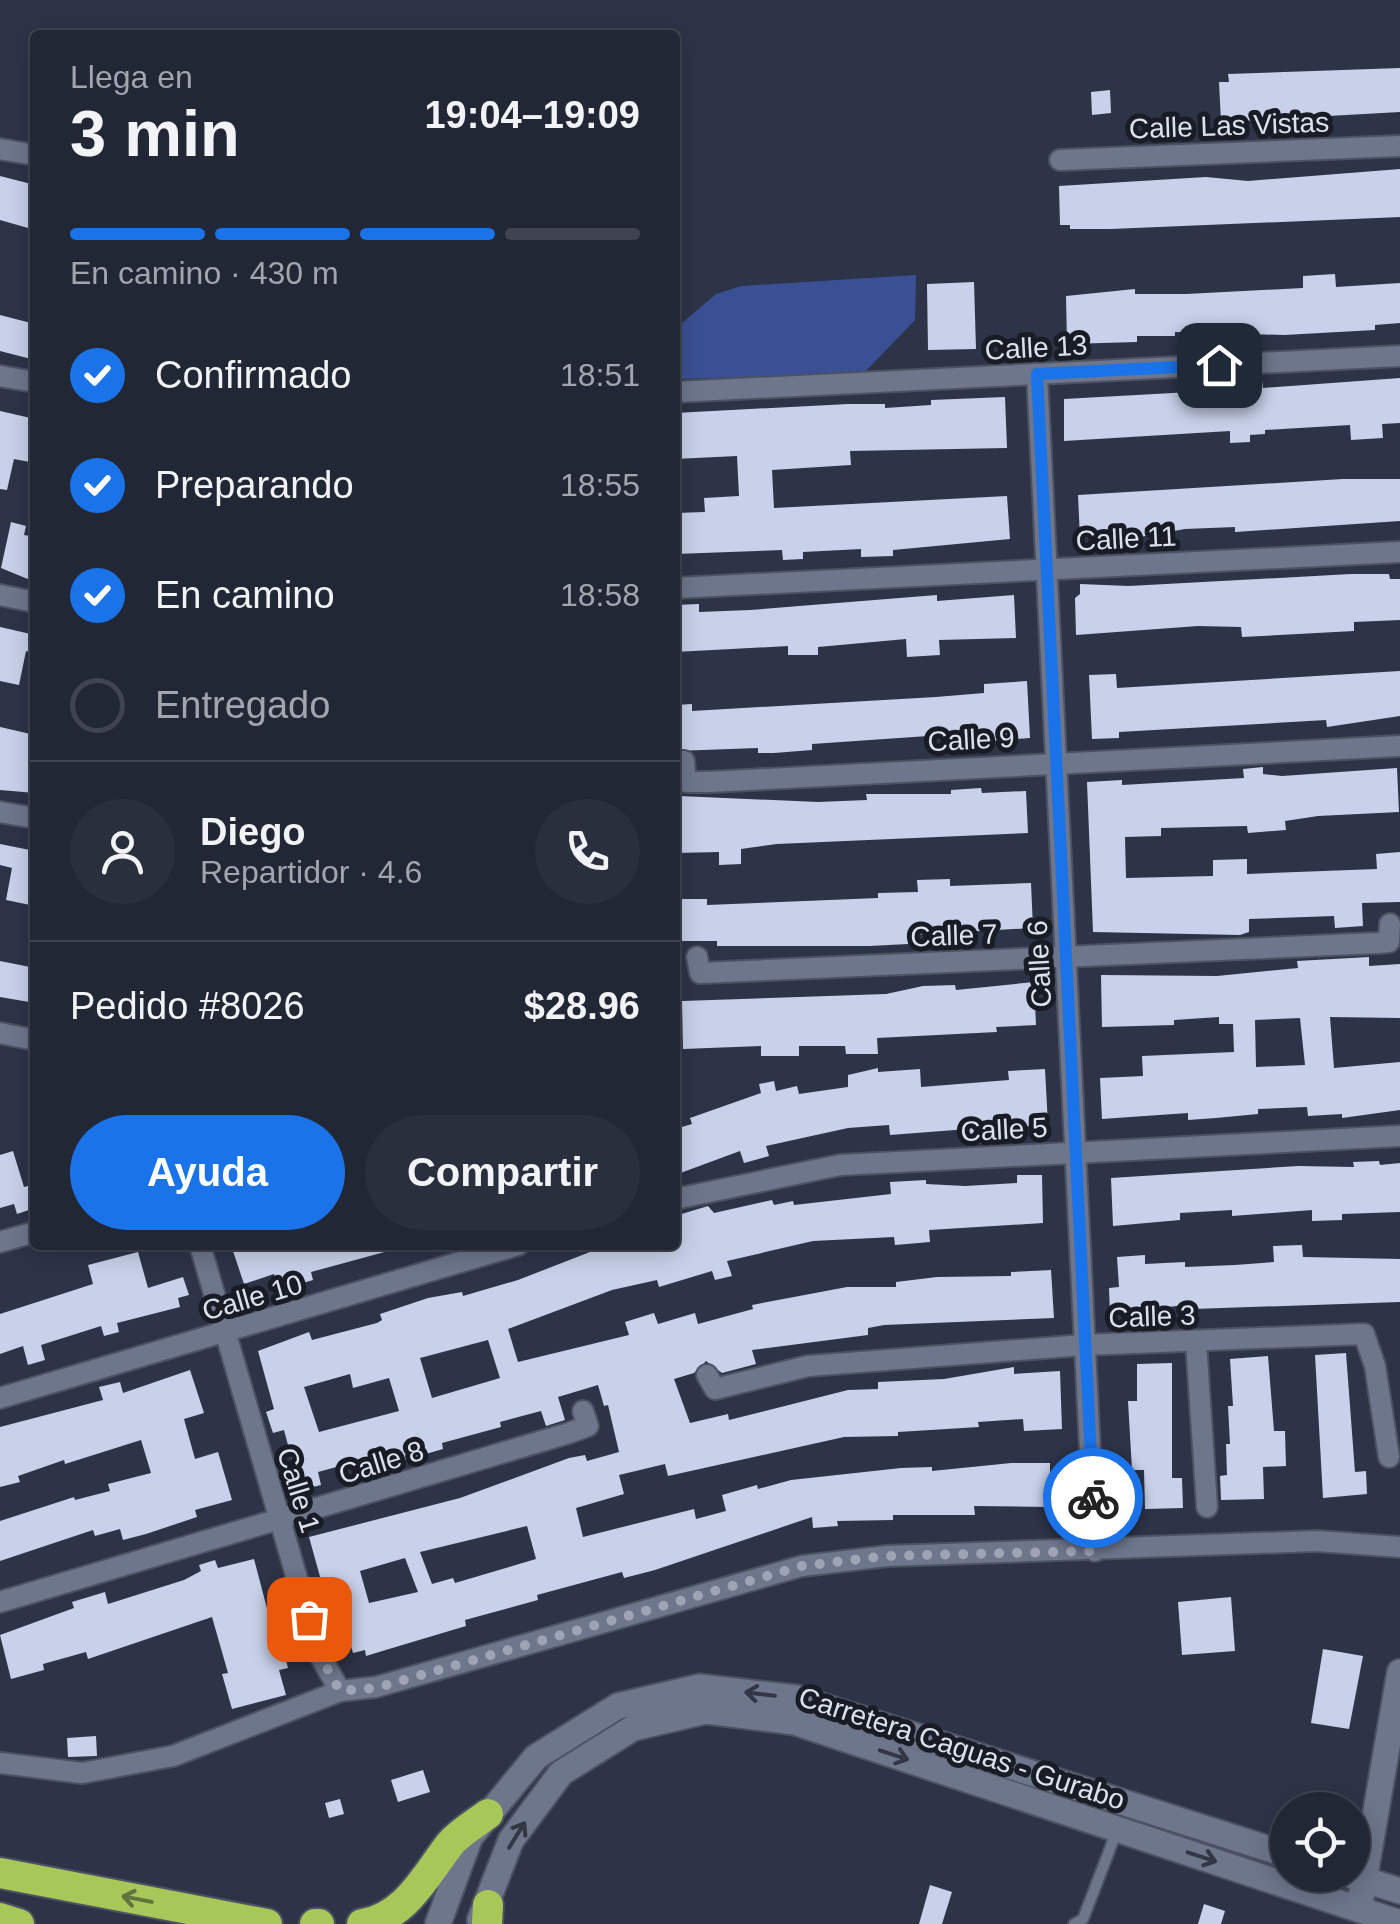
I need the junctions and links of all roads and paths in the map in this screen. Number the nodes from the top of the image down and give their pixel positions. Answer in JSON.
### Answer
{"nodes":[{"id":1,"x":1400,"y":146,"type":"edge"},
{"id":2,"x":0,"y":148,"type":"edge"},
{"id":3,"x":30,"y":154,"type":"edge"},
{"id":4,"x":1060,"y":160,"type":"dead end"},
{"id":5,"x":1400,"y":356,"type":"edge"},
{"id":6,"x":1037,"y":374,"type":"junction"},
{"id":7,"x":0,"y":376,"type":"edge"},
{"id":8,"x":30,"y":381,"type":"edge"},
{"id":9,"x":680,"y":392,"type":"edge"},
{"id":10,"x":1400,"y":552,"type":"edge"},
{"id":11,"x":1047,"y":569,"type":"junction"},
{"id":12,"x":680,"y":588,"type":"edge"},
{"id":13,"x":0,"y":595,"type":"edge"},
{"id":14,"x":30,"y":601,"type":"edge"},
{"id":15,"x":1400,"y":746,"type":"edge"},
{"id":16,"x":684,"y":760,"type":"dead end"},
{"id":17,"x":1057,"y":762,"type":"junction"},
{"id":18,"x":0,"y":812,"type":"edge"},
{"id":19,"x":30,"y":817,"type":"edge"},
{"id":20,"x":1390,"y":924,"type":"dead end"},
{"id":21,"x":697,"y":957,"type":"dead end"},
{"id":22,"x":1066,"y":958,"type":"junction"},
{"id":23,"x":0,"y":1033,"type":"edge"},
{"id":24,"x":30,"y":1039,"type":"edge"},
{"id":25,"x":1400,"y":1136,"type":"edge"},
{"id":26,"x":1076,"y":1152,"type":"junction"},
{"id":27,"x":680,"y":1198,"type":"edge"},
{"id":28,"x":30,"y":1233,"type":"edge"},
{"id":29,"x":0,"y":1242,"type":"edge"},
{"id":30,"x":201,"y":1250,"type":"edge"},
{"id":31,"x":501,"y":1250,"type":"edge"},
{"id":32,"x":224,"y":1334,"type":"junction"},
{"id":33,"x":1196,"y":1342,"type":"junction"},
{"id":34,"x":1084,"y":1345,"type":"junction"},
{"id":35,"x":707,"y":1374,"type":"dead end"},
{"id":36,"x":0,"y":1398,"type":"edge"},
{"id":37,"x":582,"y":1411,"type":"dead end"},
{"id":38,"x":1389,"y":1456,"type":"dead end"},
{"id":39,"x":1207,"y":1507,"type":"dead end"},
{"id":40,"x":279,"y":1522,"type":"junction"},
{"id":41,"x":1400,"y":1547,"type":"edge"},
{"id":42,"x":1095,"y":1551,"type":"junction"},
{"id":43,"x":0,"y":1602,"type":"edge"},
{"id":44,"x":1400,"y":1672,"type":"edge"},
{"id":45,"x":340,"y":1691,"type":"junction"},
{"id":46,"x":0,"y":1763,"type":"edge"},
{"id":47,"x":1127,"y":1804,"type":"junction"},
{"id":48,"x":488,"y":1814,"type":"junction"},
{"id":49,"x":1370,"y":1815,"type":"edge"},
{"id":50,"x":1118,"y":1829,"type":"junction"},
{"id":51,"x":1270,"y":1849,"type":"edge"},
{"id":52,"x":0,"y":1873,"type":"edge"},
{"id":53,"x":1370,"y":1881,"type":"edge"},
{"id":54,"x":1400,"y":1891,"type":"edge"},
{"id":55,"x":1358,"y":1892,"type":"edge"},
{"id":56,"x":1359,"y":1910,"type":"junction"},
{"id":57,"x":0,"y":1918,"type":"edge"},
{"id":58,"x":484,"y":1918,"type":"edge"},
{"id":59,"x":1400,"y":1923,"type":"edge"},
{"id":60,"x":19,"y":1924,"type":"edge"},
{"id":61,"x":267,"y":1924,"type":"edge"},
{"id":62,"x":362,"y":1924,"type":"edge"},
{"id":63,"x":438,"y":1924,"type":"edge"},
{"id":64,"x":1074,"y":1924,"type":"edge"}],
"edges":[{"from":1,"to":4,"type":"street","name":"Calle Las Vistas"},
{"from":2,"to":3,"type":"street"},
{"from":5,"to":6,"type":"street","name":"Calle 13"},
{"from":6,"to":9,"type":"street","name":"Calle 13"},
{"from":6,"to":11,"type":"street","name":"Calle 6"},
{"from":7,"to":8,"type":"street"},
{"from":10,"to":11,"type":"street","name":"Calle 11"},
{"from":11,"to":12,"type":"street","name":"Calle 11"},
{"from":11,"to":17,"type":"street","name":"Calle 6"},
{"from":13,"to":14,"type":"street"},
{"from":15,"to":17,"type":"street","name":"Calle 9"},
{"from":16,"to":17,"type":"street","name":"Calle 9"},
{"from":17,"to":22,"type":"street","name":"Calle 6"},
{"from":18,"to":19,"type":"street"},
{"from":20,"to":22,"type":"street","name":"Calle 7"},
{"from":21,"to":22,"type":"street","name":"Calle 7"},
{"from":22,"to":26,"type":"street","name":"Calle 6"},
{"from":23,"to":24,"type":"street"},
{"from":25,"to":26,"type":"street","name":"Calle 5"},
{"from":26,"to":27,"type":"street","name":"Calle 5"},
{"from":26,"to":34,"type":"street","name":"Calle 6"},
{"from":28,"to":29,"type":"street"},
{"from":30,"to":32,"type":"street","name":"Calle 1"},
{"from":31,"to":32,"type":"street","name":"Calle 10"},
{"from":32,"to":36,"type":"street","name":"Calle 10"},
{"from":32,"to":40,"type":"street","name":"Calle 1"},
{"from":33,"to":34,"type":"street","name":"Calle 3"},
{"from":33,"to":38,"type":"street","name":"Calle 3"},
{"from":33,"to":39,"type":"street"},
{"from":34,"to":35,"type":"street","name":"Calle 3"},
{"from":34,"to":42,"type":"street","name":"Calle 6"},
{"from":37,"to":40,"type":"street","name":"Calle 8"},
{"from":40,"to":43,"type":"street","name":"Calle 8"},
{"from":40,"to":45,"type":"street","name":"Calle 1"},
{"from":41,"to":42,"type":"street"},
{"from":42,"to":45,"type":"street"},
{"from":44,"to":49,"type":"main road"},
{"from":45,"to":46,"type":"street"},
{"from":47,"to":48,"type":"main road","name":"Carretera Caguas - Gurabo","one_way":true},
{"from":47,"to":50,"type":"lane"},
{"from":47,"to":51,"type":"main road","name":"Carretera Caguas - Gurabo"},
{"from":48,"to":62,"type":"highway"},
{"from":48,"to":63,"type":"main road","name":"Carretera Caguas - Gurabo"},
{"from":50,"to":56,"type":"main road","name":"Carretera Caguas - Gurabo","one_way":true},
{"from":58,"to":50,"type":"main road","name":"Carretera Caguas - Gurabo","one_way":true},
{"from":50,"to":64,"type":"lane"},
{"from":61,"to":52,"type":"highway","one_way":true},
{"from":53,"to":54,"type":"main road"},
{"from":55,"to":56,"type":"main road"},
{"from":56,"to":59,"type":"main road","name":"Carretera Caguas - Gurabo"},
{"from":57,"to":60,"type":"highway"}]}
